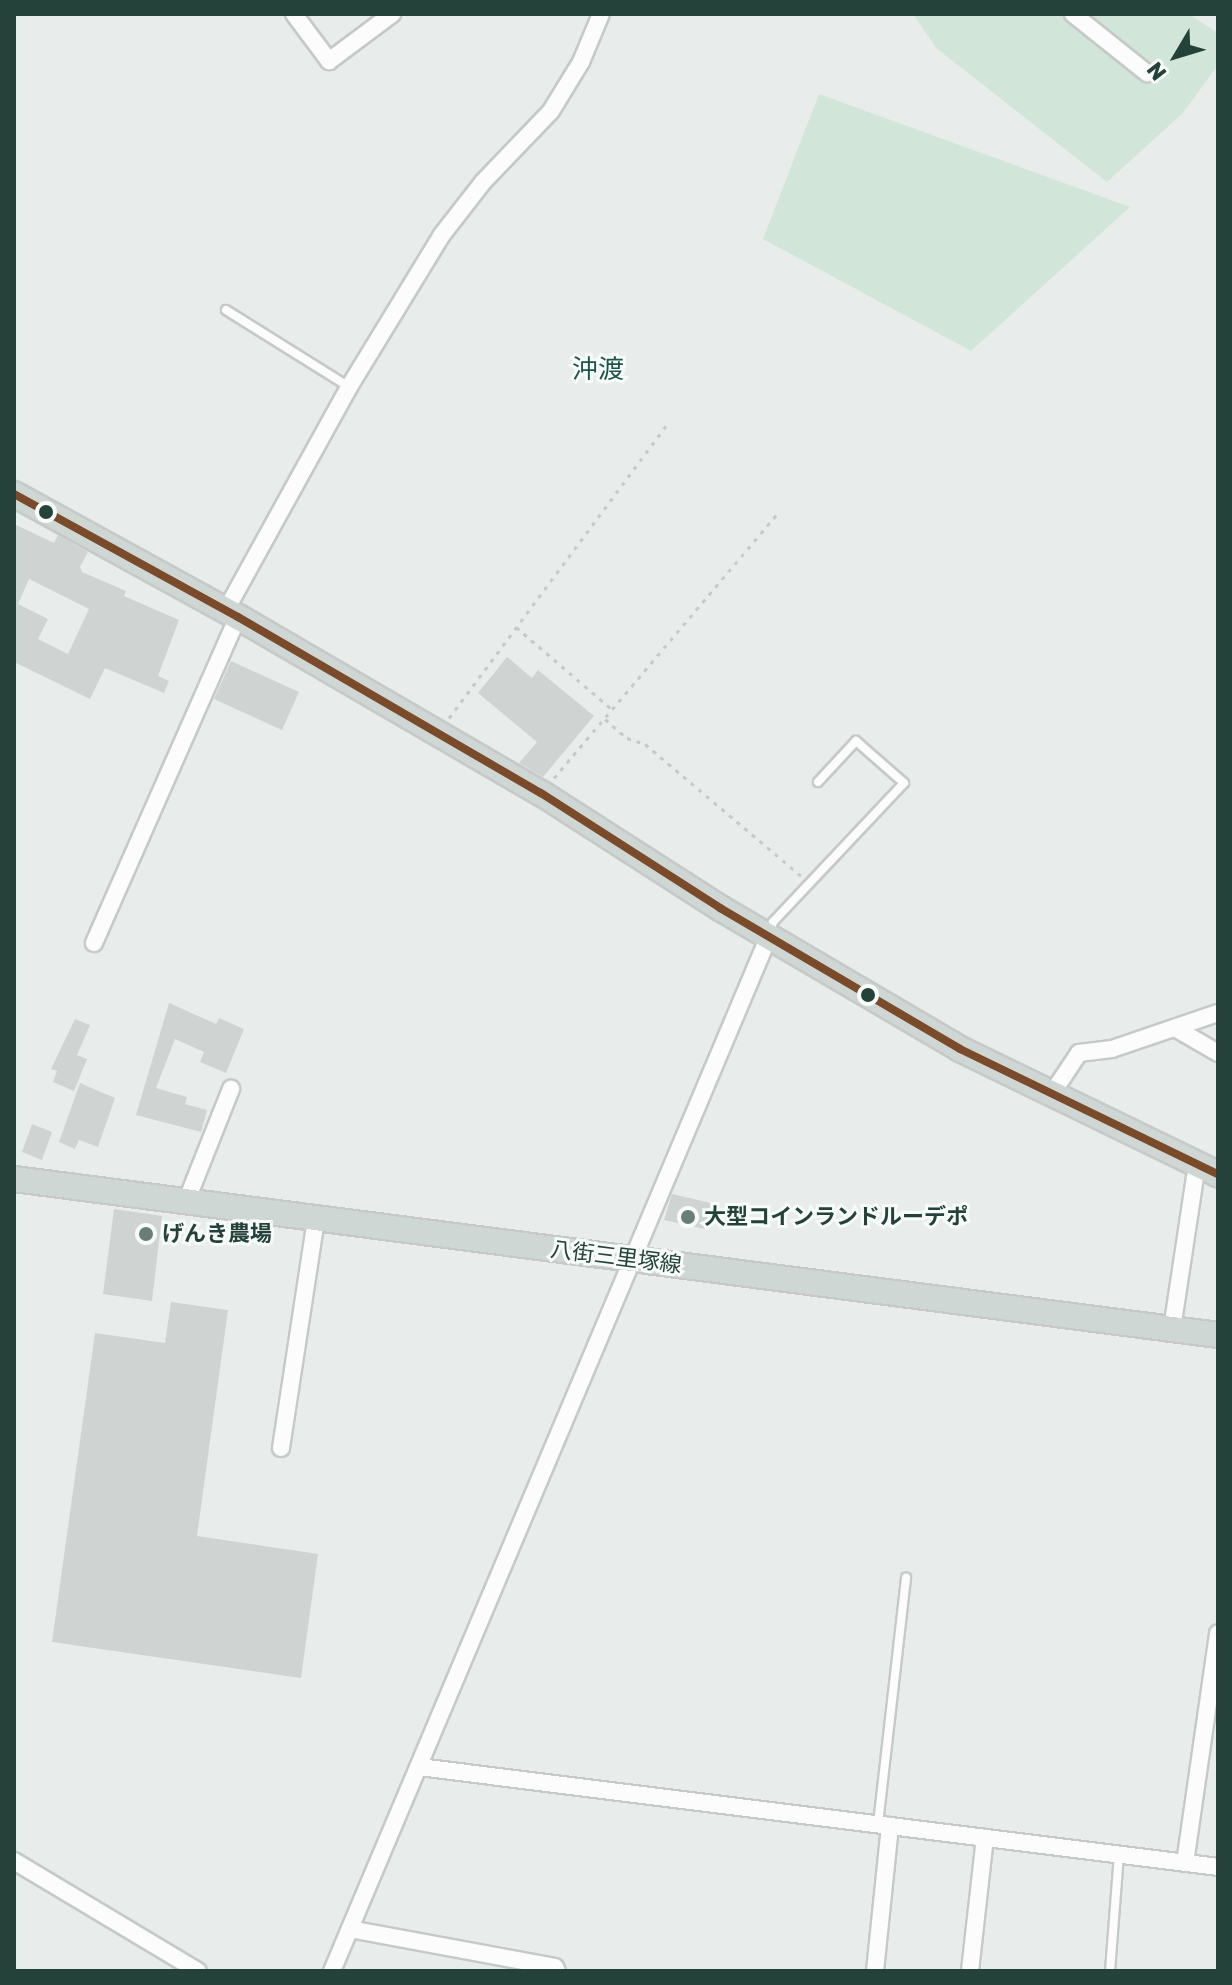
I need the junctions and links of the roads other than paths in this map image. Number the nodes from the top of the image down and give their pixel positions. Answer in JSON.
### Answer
{"nodes":[{"id":1,"x":294,"y":14,"type":"edge"},
{"id":2,"x":392,"y":14,"type":"edge"},
{"id":3,"x":601,"y":14,"type":"edge"},
{"id":4,"x":1073,"y":14,"type":"edge"},
{"id":5,"x":1147,"y":73,"type":"dead end"},
{"id":6,"x":226,"y":310,"type":"dead end"},
{"id":7,"x":349,"y":387,"type":"junction"},
{"id":8,"x":14,"y":494,"type":"edge"},
{"id":9,"x":232,"y":614,"type":"junction"},
{"id":10,"x":818,"y":782,"type":"dead end"},
{"id":11,"x":769,"y":936,"type":"junction"},
{"id":12,"x":94,"y":943,"type":"dead end"},
{"id":13,"x":1218,"y":1013,"type":"edge"},
{"id":14,"x":1175,"y":1028,"type":"junction"},
{"id":15,"x":1218,"y":1053,"type":"edge"},
{"id":16,"x":231,"y":1089,"type":"dead end"},
{"id":17,"x":1053,"y":1092,"type":"junction"},
{"id":18,"x":1207,"y":1168,"type":"edge"},
{"id":19,"x":14,"y":1179,"type":"edge"},
{"id":20,"x":186,"y":1202,"type":"junction"},
{"id":21,"x":316,"y":1218,"type":"junction"},
{"id":22,"x":634,"y":1259,"type":"junction"},
{"id":23,"x":1172,"y":1329,"type":"junction"},
{"id":24,"x":1218,"y":1335,"type":"edge"},
{"id":25,"x":281,"y":1448,"type":"dead end"},
{"id":26,"x":906,"y":1578,"type":"dead end"},
{"id":27,"x":1218,"y":1633,"type":"edge"},
{"id":28,"x":419,"y":1767,"type":"junction"},
{"id":29,"x":884,"y":1826,"type":"junction"},
{"id":30,"x":985,"y":1838,"type":"junction"},
{"id":31,"x":1119,"y":1855,"type":"junction"},
{"id":32,"x":14,"y":1861,"type":"edge"},
{"id":33,"x":1185,"y":1863,"type":"junction"},
{"id":34,"x":1218,"y":1867,"type":"edge"},
{"id":35,"x":350,"y":1929,"type":"junction"},
{"id":36,"x":198,"y":1971,"type":"edge"},
{"id":37,"x":332,"y":1971,"type":"edge"},
{"id":38,"x":557,"y":1971,"type":"edge"},
{"id":39,"x":875,"y":1971,"type":"edge"},
{"id":40,"x":970,"y":1971,"type":"edge"},
{"id":41,"x":1110,"y":1971,"type":"edge"}],
"edges":[{"from":1,"to":2,"type":"street"},
{"from":3,"to":7,"type":"street"},
{"from":4,"to":5,"type":"street"},
{"from":6,"to":7,"type":"lane"},
{"from":7,"to":9,"type":"street"},
{"from":8,"to":9,"type":"main road"},
{"from":9,"to":11,"type":"main road"},
{"from":9,"to":12,"type":"street"},
{"from":10,"to":11,"type":"lane"},
{"from":11,"to":17,"type":"main road"},
{"from":11,"to":22,"type":"street"},
{"from":13,"to":14,"type":"street"},
{"from":14,"to":15,"type":"street"},
{"from":14,"to":17,"type":"street"},
{"from":16,"to":20,"type":"street"},
{"from":17,"to":18,"type":"main road"},
{"from":18,"to":23,"type":"street"},
{"from":19,"to":20,"type":"main road","name":"八街三里塚線"},
{"from":20,"to":21,"type":"main road","name":"八街三里塚線"},
{"from":21,"to":22,"type":"main road","name":"八街三里塚線"},
{"from":21,"to":25,"type":"street"},
{"from":22,"to":23,"type":"main road","name":"八街三里塚線"},
{"from":22,"to":28,"type":"street"},
{"from":23,"to":24,"type":"main road","name":"八街三里塚線"},
{"from":26,"to":29,"type":"lane"},
{"from":27,"to":33,"type":"street"},
{"from":28,"to":29,"type":"street"},
{"from":28,"to":35,"type":"street"},
{"from":29,"to":30,"type":"street"},
{"from":29,"to":39,"type":"street"},
{"from":30,"to":31,"type":"street"},
{"from":30,"to":40,"type":"street"},
{"from":31,"to":33,"type":"street"},
{"from":31,"to":41,"type":"lane"},
{"from":32,"to":36,"type":"street"},
{"from":33,"to":34,"type":"street"},
{"from":35,"to":37,"type":"street"},
{"from":35,"to":38,"type":"street"}]}
